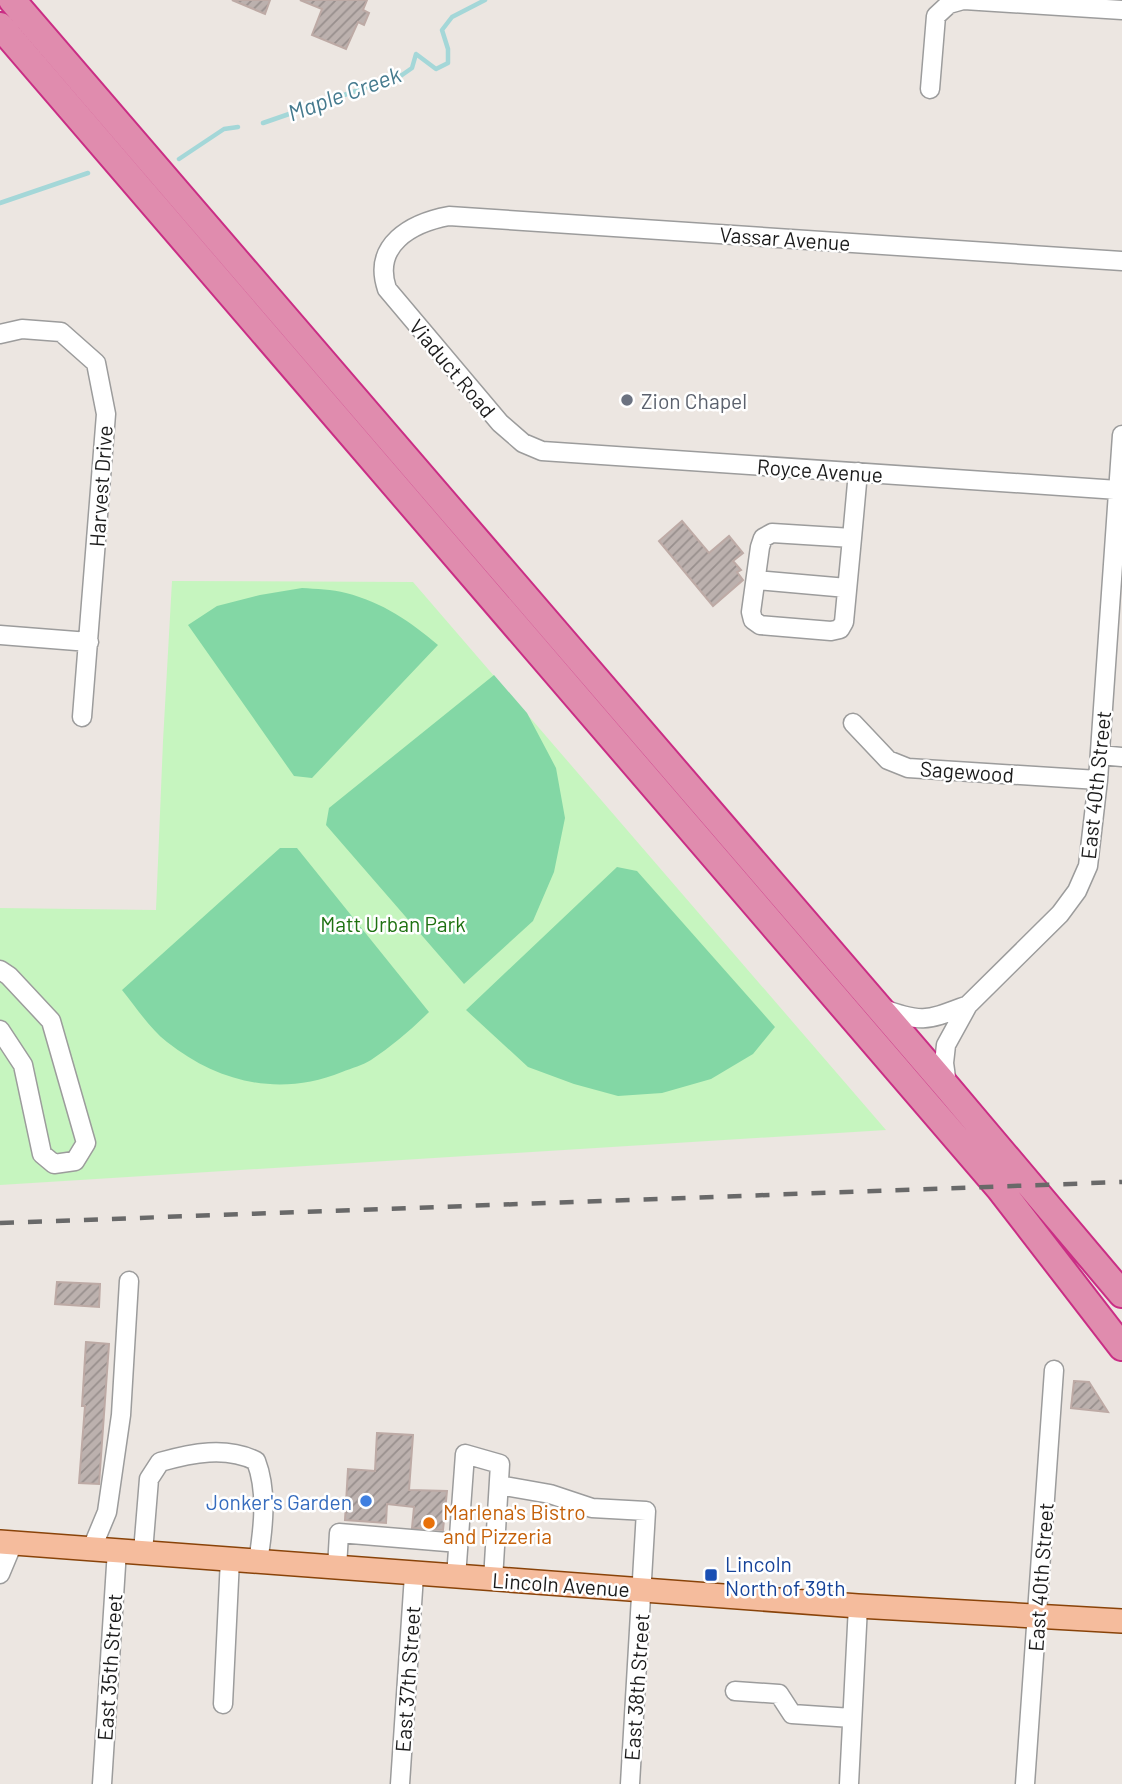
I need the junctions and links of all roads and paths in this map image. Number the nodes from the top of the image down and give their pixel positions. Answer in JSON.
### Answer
{"nodes":[{"id":1,"x":12,"y":0,"type":"edge"},
{"id":2,"x":964,"y":0,"type":"edge"},
{"id":3,"x":1122,"y":10,"type":"edge"},
{"id":4,"x":0,"y":26,"type":"edge"},
{"id":5,"x":930,"y":89,"type":"dead end"},
{"id":6,"x":1122,"y":261,"type":"edge"},
{"id":7,"x":387,"y":289,"type":"joint"},
{"id":8,"x":0,"y":334,"type":"edge"},
{"id":9,"x":1122,"y":435,"type":"edge"},
{"id":10,"x":523,"y":443,"type":"joint"},
{"id":11,"x":858,"y":472,"type":"junction"},
{"id":12,"x":1119,"y":494,"type":"edge"},
{"id":13,"x":852,"y":538,"type":"junction"},
{"id":14,"x":1118,"y":549,"type":"edge"},
{"id":15,"x":756,"y":580,"type":"junction"},
{"id":16,"x":847,"y":588,"type":"junction"},
{"id":17,"x":0,"y":635,"type":"edge"},
{"id":18,"x":89,"y":642,"type":"junction"},
{"id":19,"x":82,"y":717,"type":"dead end"},
{"id":20,"x":853,"y":723,"type":"dead end"},
{"id":21,"x":1100,"y":755,"type":"junction"},
{"id":22,"x":1122,"y":757,"type":"edge"},
{"id":23,"x":1098,"y":780,"type":"junction"},
{"id":24,"x":0,"y":970,"type":"edge"},
{"id":25,"x":968,"y":1005,"type":"junction"},
{"id":26,"x":878,"y":1007,"type":"junction"},
{"id":27,"x":0,"y":1030,"type":"edge"},
{"id":28,"x":948,"y":1088,"type":"junction"},
{"id":29,"x":129,"y":1281,"type":"dead end"},
{"id":30,"x":1122,"y":1294,"type":"edge"},
{"id":31,"x":1122,"y":1347,"type":"edge"},
{"id":32,"x":1054,"y":1370,"type":"dead end"},
{"id":33,"x":499,"y":1485,"type":"junction"},
{"id":34,"x":7,"y":1542,"type":"edge"},
{"id":35,"x":459,"y":1543,"type":"junction"},
{"id":36,"x":92,"y":1548,"type":"junction"},
{"id":37,"x":117,"y":1550,"type":"junction"},
{"id":38,"x":143,"y":1552,"type":"junction"},
{"id":39,"x":230,"y":1559,"type":"junction"},
{"id":40,"x":258,"y":1562,"type":"junction"},
{"id":41,"x":337,"y":1568,"type":"junction"},
{"id":42,"x":0,"y":1574,"type":"edge"},
{"id":43,"x":414,"y":1574,"type":"junction"},
{"id":44,"x":456,"y":1577,"type":"junction"},
{"id":45,"x":493,"y":1580,"type":"junction"},
{"id":46,"x":641,"y":1590,"type":"junction"},
{"id":47,"x":858,"y":1606,"type":"junction"},
{"id":48,"x":1037,"y":1618,"type":"junction"},
{"id":49,"x":1122,"y":1621,"type":"edge"},
{"id":50,"x":735,"y":1691,"type":"dead end"},
{"id":51,"x":223,"y":1704,"type":"dead end"},
{"id":52,"x":852,"y":1718,"type":"junction"},
{"id":53,"x":102,"y":1784,"type":"edge"},
{"id":54,"x":400,"y":1784,"type":"edge"},
{"id":55,"x":629,"y":1784,"type":"edge"},
{"id":56,"x":849,"y":1784,"type":"edge"},
{"id":57,"x":1025,"y":1784,"type":"edge"}],
"edges":[{"from":1,"to":26,"type":"highway"},
{"from":2,"to":3,"type":"street"},
{"from":2,"to":5,"type":"street"},
{"from":4,"to":31,"type":"highway"},
{"from":6,"to":7,"type":"street","name":"Vassar Avenue"},
{"from":7,"to":10,"type":"street","name":"Viaduct Road"},
{"from":8,"to":18,"type":"street","name":"Harvest Drive"},
{"from":9,"to":12,"type":"street","name":"East 40th Street"},
{"from":10,"to":11,"type":"street","name":"Royce Avenue"},
{"from":11,"to":12,"type":"street","name":"Royce Avenue"},
{"from":11,"to":13,"type":"street"},
{"from":12,"to":14,"type":"street","name":"East 40th Street"},
{"from":13,"to":15,"type":"street"},
{"from":13,"to":16,"type":"street"},
{"from":14,"to":21,"type":"street","name":"East 40th Street"},
{"from":15,"to":16,"type":"street"},
{"from":15,"to":16,"type":"street"},
{"from":17,"to":18,"type":"street"},
{"from":18,"to":19,"type":"street","name":"Harvest Drive"},
{"from":20,"to":23,"type":"street","name":"Sagewood"},
{"from":21,"to":22,"type":"street"},
{"from":21,"to":23,"type":"street","name":"East 40th Street"},
{"from":23,"to":25,"type":"street","name":"East 40th Street"},
{"from":24,"to":27,"type":"street"},
{"from":25,"to":26,"type":"street"},
{"from":25,"to":28,"type":"street"},
{"from":26,"to":28,"type":"highway"},
{"from":28,"to":30,"type":"highway"},
{"from":29,"to":36,"type":"street"},
{"from":32,"to":48,"type":"street","name":"East 40th Street"},
{"from":33,"to":35,"type":"street"},
{"from":33,"to":45,"type":"street"},
{"from":33,"to":46,"type":"street","name":"East 38th Street"},
{"from":34,"to":36,"type":"main road","name":"Lincoln Avenue"},
{"from":34,"to":42,"type":"street"},
{"from":35,"to":41,"type":"street"},
{"from":35,"to":44,"type":"street"},
{"from":36,"to":37,"type":"main road","name":"Lincoln Avenue"},
{"from":37,"to":38,"type":"main road","name":"Lincoln Avenue"},
{"from":37,"to":53,"type":"street","name":"East 35th Street"},
{"from":38,"to":39,"type":"main road","name":"Lincoln Avenue"},
{"from":38,"to":40,"type":"street"},
{"from":39,"to":40,"type":"main road","name":"Lincoln Avenue"},
{"from":39,"to":51,"type":"street"},
{"from":40,"to":41,"type":"main road","name":"Lincoln Avenue"},
{"from":41,"to":43,"type":"main road","name":"Lincoln Avenue"},
{"from":43,"to":44,"type":"main road","name":"Lincoln Avenue"},
{"from":43,"to":54,"type":"street","name":"East 37th Street"},
{"from":44,"to":45,"type":"main road","name":"Lincoln Avenue"},
{"from":45,"to":46,"type":"main road","name":"Lincoln Avenue"},
{"from":46,"to":47,"type":"main road","name":"Lincoln Avenue"},
{"from":46,"to":55,"type":"street","name":"East 38th Street"},
{"from":47,"to":48,"type":"main road","name":"Lincoln Avenue"},
{"from":47,"to":52,"type":"street"},
{"from":48,"to":49,"type":"main road","name":"Lincoln Avenue"},
{"from":48,"to":57,"type":"street","name":"East 40th Street"},
{"from":50,"to":52,"type":"street"},
{"from":52,"to":56,"type":"street"}]}
